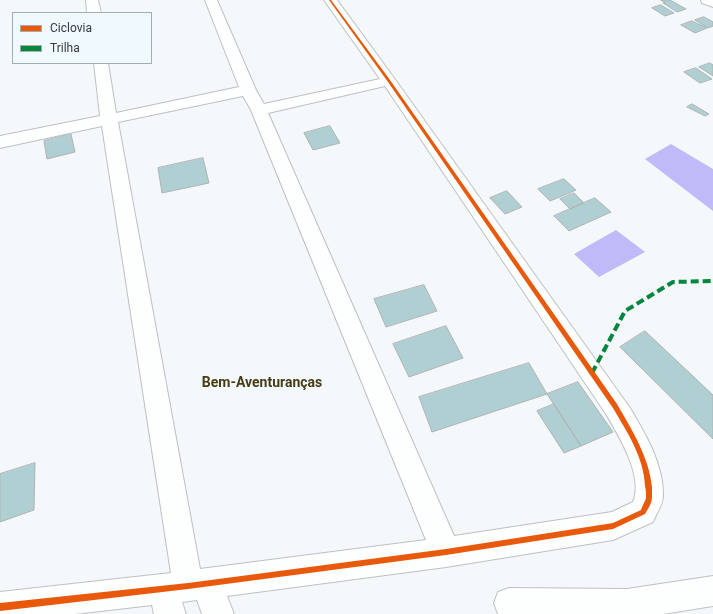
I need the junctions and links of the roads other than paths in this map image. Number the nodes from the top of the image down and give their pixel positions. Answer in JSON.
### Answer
{"nodes":[{"id":1,"x":92,"y":0,"type":"edge"},
{"id":2,"x":211,"y":0,"type":"edge"},
{"id":3,"x":330,"y":0,"type":"edge"},
{"id":4,"x":707,"y":0,"type":"edge"},
{"id":5,"x":713,"y":3,"type":"edge"},
{"id":6,"x":94,"y":12,"type":"edge"},
{"id":7,"x":101,"y":64,"type":"edge"},
{"id":8,"x":390,"y":81,"type":"junction"},
{"id":9,"x":248,"y":90,"type":"junction"},
{"id":10,"x":258,"y":110,"type":"junction"},
{"id":11,"x":109,"y":120,"type":"junction"},
{"id":12,"x":0,"y":142,"type":"edge"},
{"id":13,"x":446,"y":552,"type":"junction"},
{"id":14,"x":713,"y":591,"type":"edge"},
{"id":15,"x":182,"y":593,"type":"edge"},
{"id":16,"x":509,"y":603,"type":"dead end"},
{"id":17,"x":0,"y":607,"type":"edge"},
{"id":18,"x":218,"y":614,"type":"edge"}],
"edges":[{"from":1,"to":6,"type":"street"},
{"from":2,"to":9,"type":"street"},
{"from":3,"to":8,"type":"street"},
{"from":4,"to":5,"type":"street"},
{"from":7,"to":11,"type":"street"},
{"from":8,"to":10,"type":"street"},
{"from":8,"to":13,"type":"street"},
{"from":9,"to":10,"type":"street"},
{"from":9,"to":11,"type":"street"},
{"from":10,"to":13,"type":"street"},
{"from":11,"to":12,"type":"street"},
{"from":11,"to":15,"type":"street"},
{"from":13,"to":15,"type":"street"},
{"from":14,"to":16,"type":"street"},
{"from":15,"to":17,"type":"street"},
{"from":15,"to":18,"type":"street"}]}
